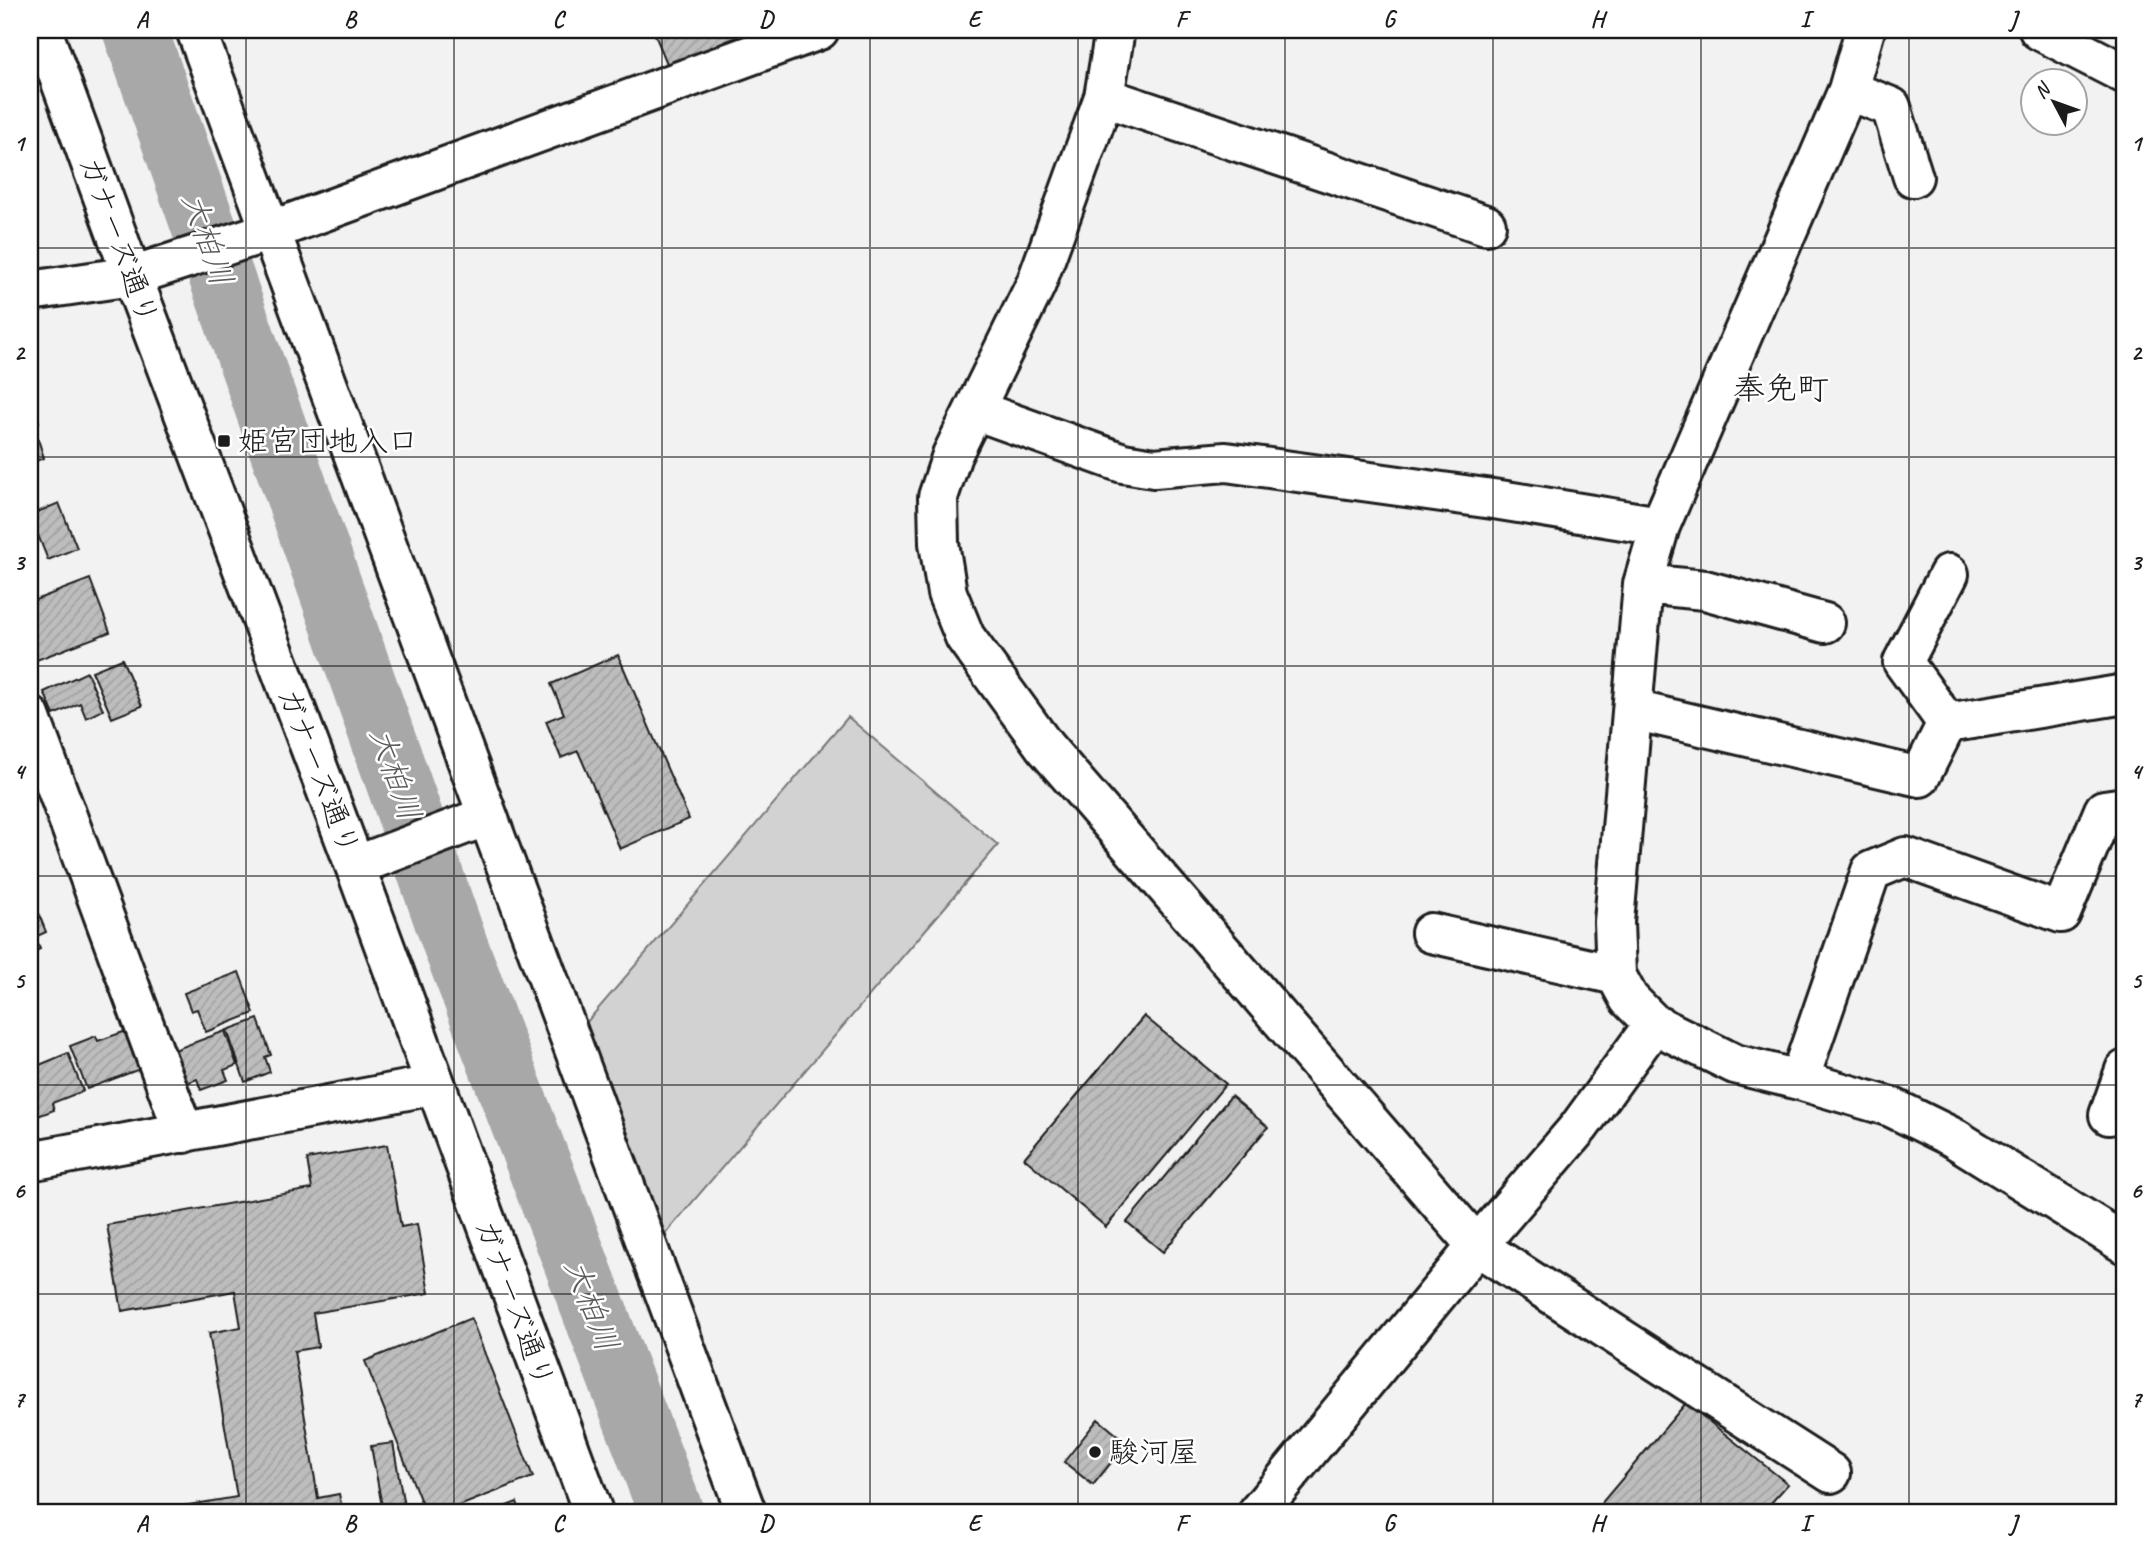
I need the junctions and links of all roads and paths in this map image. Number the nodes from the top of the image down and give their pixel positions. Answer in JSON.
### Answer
{"nodes":[{"id":1,"x":42,"y":30,"type":"edge"},
{"id":2,"x":196,"y":30,"type":"edge"},
{"id":3,"x":819,"y":30,"type":"edge"},
{"id":4,"x":1115,"y":30,"type":"edge"},
{"id":5,"x":1865,"y":30,"type":"edge"},
{"id":6,"x":2039,"y":30,"type":"edge"},
{"id":7,"x":2125,"y":74,"type":"edge"},
{"id":8,"x":1848,"y":90,"type":"junction"},
{"id":9,"x":1104,"y":97,"type":"junction"},
{"id":10,"x":1913,"y":177,"type":"dead end"},
{"id":11,"x":1486,"y":225,"type":"dead end"},
{"id":12,"x":270,"y":231,"type":"junction"},
{"id":13,"x":132,"y":276,"type":"junction"},
{"id":14,"x":30,"y":291,"type":"edge"},
{"id":15,"x":975,"y":410,"type":"junction"},
{"id":16,"x":1661,"y":526,"type":"junction"},
{"id":17,"x":1949,"y":574,"type":"dead end"},
{"id":18,"x":1643,"y":584,"type":"junction"},
{"id":19,"x":1825,"y":623,"type":"dead end"},
{"id":20,"x":2125,"y":694,"type":"edge"},
{"id":21,"x":1633,"y":709,"type":"junction"},
{"id":22,"x":30,"y":716,"type":"edge"},
{"id":23,"x":1947,"y":723,"type":"junction"},
{"id":24,"x":2125,"y":807,"type":"edge"},
{"id":25,"x":487,"y":816,"type":"junction"},
{"id":26,"x":355,"y":866,"type":"junction"},
{"id":27,"x":1431,"y":933,"type":"dead end"},
{"id":28,"x":1616,"y":975,"type":"junction"},
{"id":29,"x":1654,"y":1024,"type":"junction"},
{"id":30,"x":2125,"y":1070,"type":"edge"},
{"id":31,"x":1799,"y":1080,"type":"junction"},
{"id":32,"x":434,"y":1086,"type":"junction"},
{"id":33,"x":2109,"y":1115,"type":"dead end"},
{"id":34,"x":184,"y":1133,"type":"junction"},
{"id":35,"x":30,"y":1161,"type":"edge"},
{"id":36,"x":2125,"y":1244,"type":"edge"},
{"id":37,"x":1477,"y":1246,"type":"junction"},
{"id":38,"x":1831,"y":1473,"type":"dead end"},
{"id":39,"x":593,"y":1512,"type":"edge"},
{"id":40,"x":746,"y":1512,"type":"edge"},
{"id":41,"x":1258,"y":1512,"type":"edge"}],
"edges":[{"from":1,"to":13,"type":"street","name":"ガナーズ通り"},
{"from":2,"to":12,"type":"street"},
{"from":3,"to":12,"type":"street"},
{"from":4,"to":9,"type":"street"},
{"from":5,"to":8,"type":"street"},
{"from":6,"to":7,"type":"street"},
{"from":8,"to":10,"type":"street"},
{"from":8,"to":16,"type":"street"},
{"from":9,"to":11,"type":"street"},
{"from":9,"to":15,"type":"street"},
{"from":12,"to":13,"type":"street"},
{"from":12,"to":25,"type":"street"},
{"from":13,"to":14,"type":"street"},
{"from":13,"to":26,"type":"street","name":"ガナーズ通り"},
{"from":15,"to":16,"type":"street"},
{"from":15,"to":37,"type":"street"},
{"from":16,"to":18,"type":"street"},
{"from":17,"to":23,"type":"street"},
{"from":18,"to":19,"type":"street"},
{"from":18,"to":21,"type":"street"},
{"from":20,"to":23,"type":"street"},
{"from":21,"to":23,"type":"street"},
{"from":21,"to":28,"type":"street"},
{"from":22,"to":34,"type":"street"},
{"from":24,"to":31,"type":"street"},
{"from":25,"to":26,"type":"street"},
{"from":25,"to":40,"type":"street"},
{"from":26,"to":32,"type":"street","name":"ガナーズ通り"},
{"from":27,"to":28,"type":"street"},
{"from":28,"to":29,"type":"street"},
{"from":29,"to":31,"type":"street"},
{"from":29,"to":37,"type":"street"},
{"from":30,"to":33,"type":"street"},
{"from":31,"to":36,"type":"street"},
{"from":32,"to":34,"type":"street"},
{"from":32,"to":39,"type":"street","name":"ガナーズ通り"},
{"from":34,"to":35,"type":"street"},
{"from":37,"to":38,"type":"street"},
{"from":37,"to":41,"type":"street"}]}
